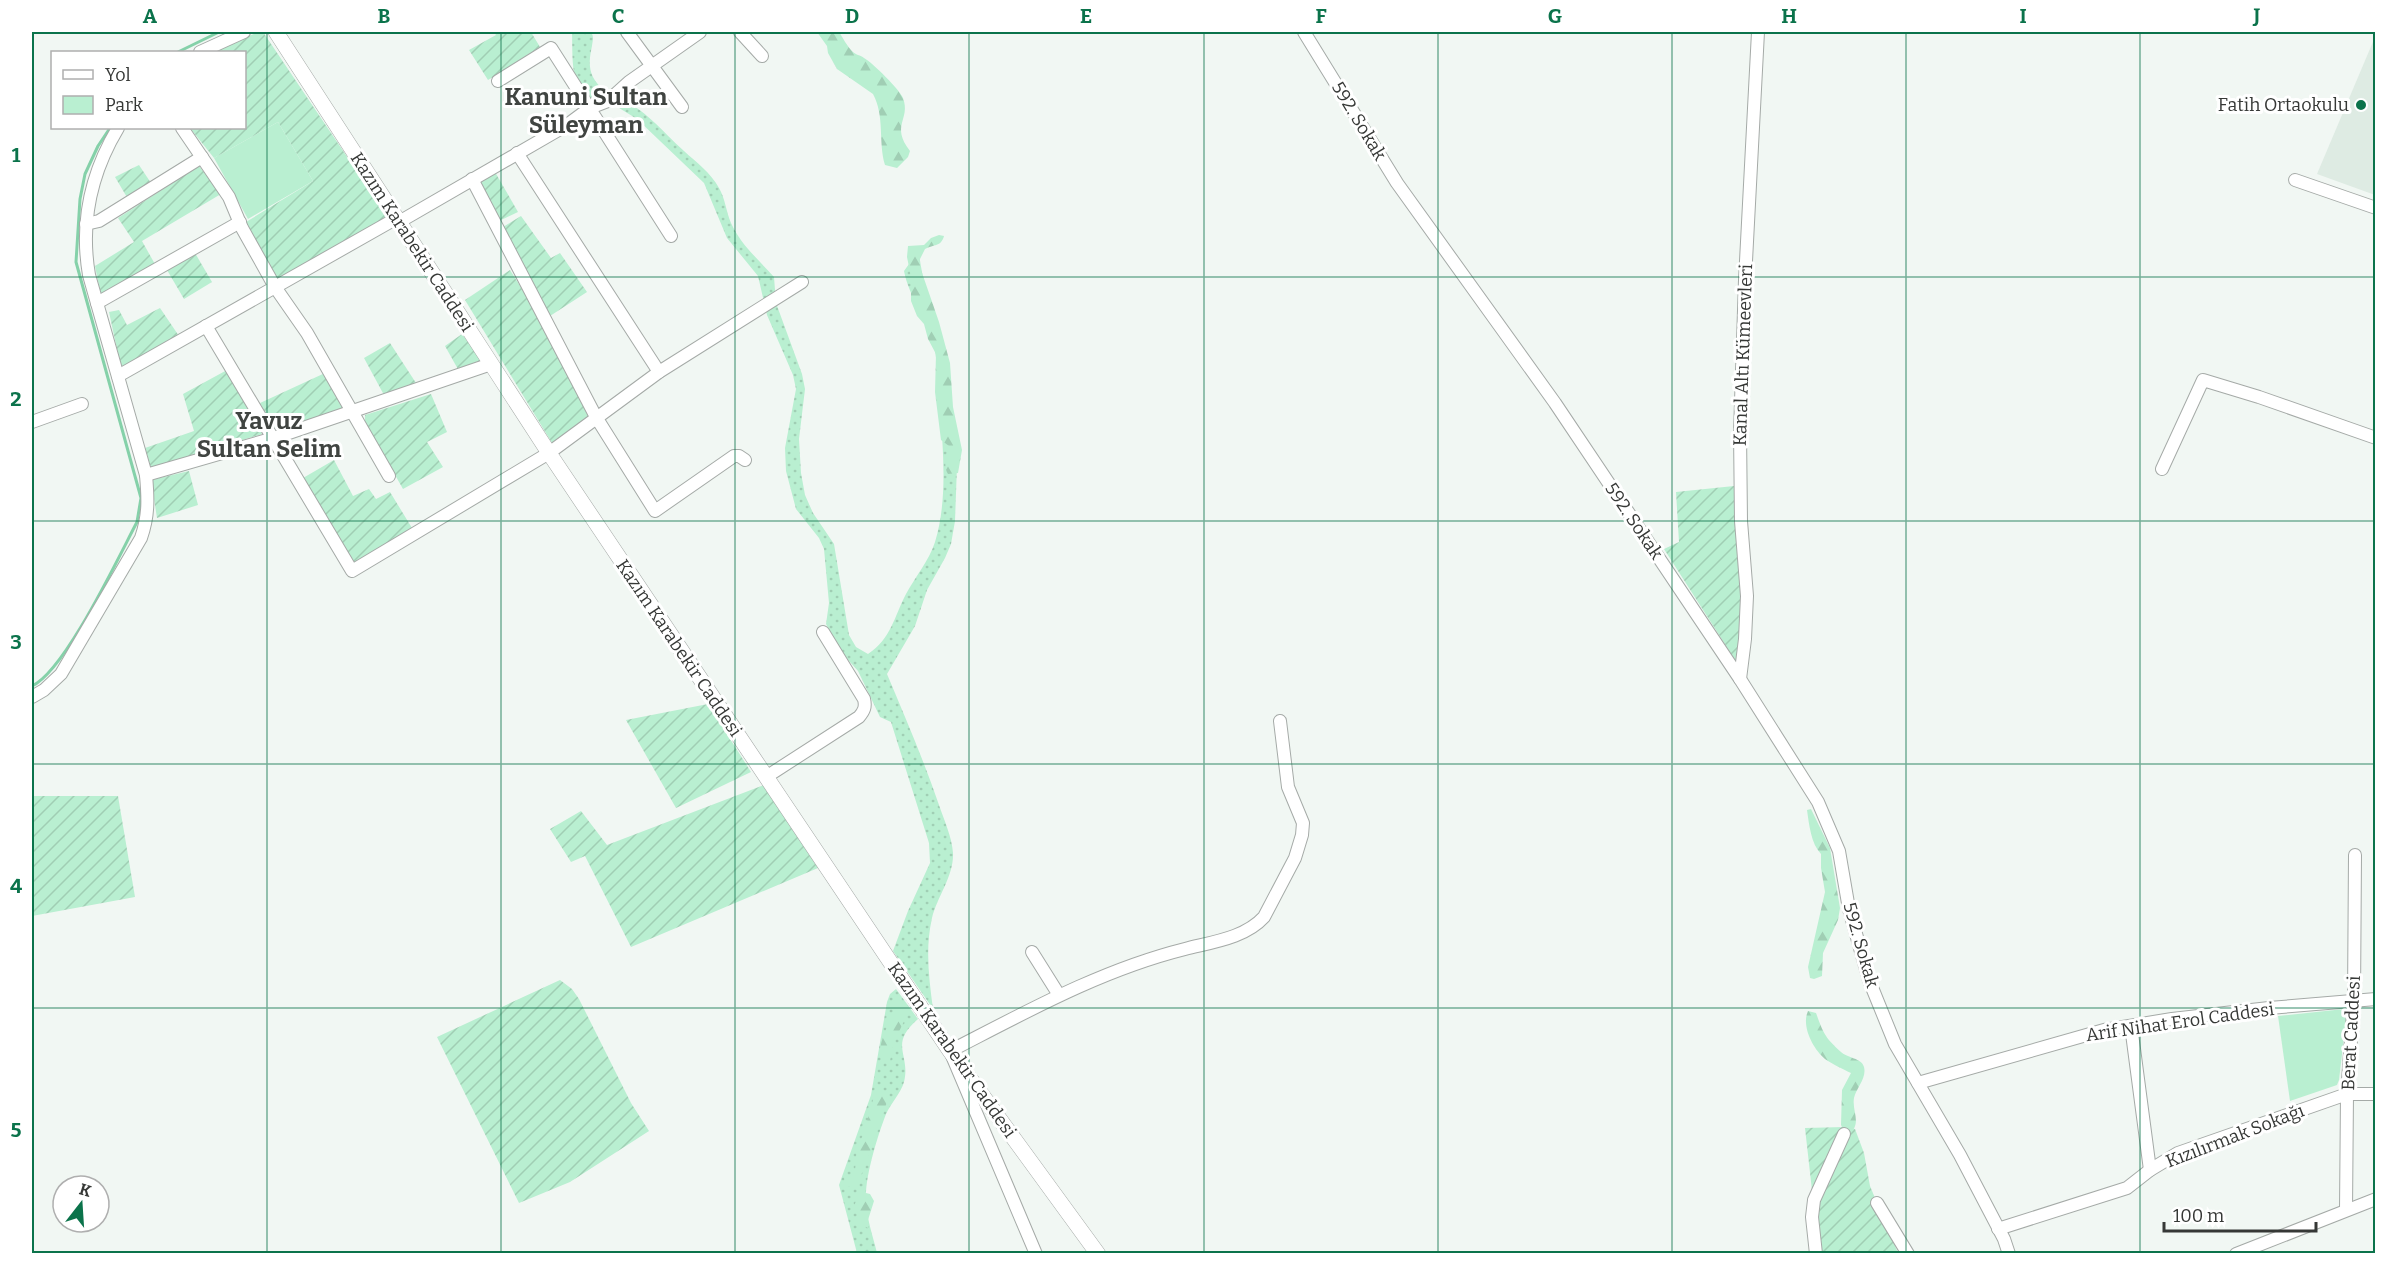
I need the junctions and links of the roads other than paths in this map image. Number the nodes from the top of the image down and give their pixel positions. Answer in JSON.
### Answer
{"nodes":[{"id":1,"x":244,"y":32,"type":"edge"},
{"id":2,"x":276,"y":32,"type":"edge"},
{"id":3,"x":627,"y":32,"type":"edge"},
{"id":4,"x":700,"y":32,"type":"edge"},
{"id":5,"x":740,"y":32,"type":"edge"},
{"id":6,"x":1304,"y":32,"type":"edge"},
{"id":7,"x":1758,"y":32,"type":"edge"},
{"id":8,"x":202,"y":51,"type":"edge"},
{"id":9,"x":762,"y":56,"type":"dead end"},
{"id":10,"x":652,"y":66,"type":"junction"},
{"id":11,"x":498,"y":81,"type":"dead end"},
{"id":12,"x":682,"y":107,"type":"dead end"},
{"id":13,"x":590,"y":108,"type":"junction"},
{"id":14,"x":118,"y":129,"type":"edge"},
{"id":15,"x":183,"y":129,"type":"edge"},
{"id":16,"x":517,"y":153,"type":"junction"},
{"id":17,"x":202,"y":157,"type":"junction"},
{"id":18,"x":472,"y":179,"type":"junction"},
{"id":19,"x":2295,"y":180,"type":"dead end"},
{"id":20,"x":2376,"y":208,"type":"edge"},
{"id":21,"x":398,"y":220,"type":"junction"},
{"id":22,"x":240,"y":222,"type":"junction"},
{"id":23,"x":86,"y":224,"type":"junction"},
{"id":24,"x":670,"y":236,"type":"dead end"},
{"id":25,"x":802,"y":282,"type":"dead end"},
{"id":26,"x":275,"y":287,"type":"junction"},
{"id":27,"x":97,"y":303,"type":"junction"},
{"id":28,"x":206,"y":326,"type":"junction"},
{"id":29,"x":491,"y":364,"type":"junction"},
{"id":30,"x":658,"y":372,"type":"junction"},
{"id":31,"x":118,"y":376,"type":"junction"},
{"id":32,"x":82,"y":404,"type":"dead end"},
{"id":33,"x":353,"y":411,"type":"junction"},
{"id":34,"x":596,"y":417,"type":"junction"},
{"id":35,"x":32,"y":422,"type":"edge"},
{"id":36,"x":274,"y":438,"type":"junction"},
{"id":37,"x":2376,"y":438,"type":"edge"},
{"id":38,"x":549,"y":453,"type":"junction"},
{"id":39,"x":745,"y":460,"type":"dead end"},
{"id":40,"x":2162,"y":469,"type":"dead end"},
{"id":41,"x":146,"y":475,"type":"junction"},
{"id":42,"x":389,"y":476,"type":"dead end"},
{"id":43,"x":823,"y":632,"type":"dead end"},
{"id":44,"x":1740,"y":679,"type":"junction"},
{"id":45,"x":32,"y":697,"type":"edge"},
{"id":46,"x":1280,"y":721,"type":"dead end"},
{"id":47,"x":766,"y":777,"type":"junction"},
{"id":48,"x":2355,"y":855,"type":"dead end"},
{"id":49,"x":1032,"y":952,"type":"dead end"},
{"id":50,"x":1059,"y":995,"type":"junction"},
{"id":51,"x":2354,"y":999,"type":"junction"},
{"id":52,"x":2376,"y":999,"type":"edge"},
{"id":53,"x":2131,"y":1026,"type":"junction"},
{"id":54,"x":950,"y":1051,"type":"junction"},
{"id":55,"x":1918,"y":1083,"type":"junction"},
{"id":56,"x":2347,"y":1094,"type":"junction"},
{"id":57,"x":2376,"y":1094,"type":"edge"},
{"id":58,"x":1844,"y":1134,"type":"dead end"},
{"id":59,"x":2150,"y":1170,"type":"junction"},
{"id":60,"x":2376,"y":1199,"type":"edge"},
{"id":61,"x":1878,"y":1203,"type":"dead end"},
{"id":62,"x":2346,"y":1210,"type":"junction"},
{"id":63,"x":1998,"y":1229,"type":"junction"},
{"id":64,"x":1036,"y":1254,"type":"edge"},
{"id":65,"x":1098,"y":1254,"type":"edge"},
{"id":66,"x":1816,"y":1254,"type":"edge"},
{"id":67,"x":1908,"y":1254,"type":"edge"},
{"id":68,"x":2009,"y":1254,"type":"edge"},
{"id":69,"x":2236,"y":1254,"type":"edge"}],
"edges":[{"from":1,"to":8,"type":"street"},
{"from":2,"to":21,"type":"street","name":"Kazım Karabekir Caddesi"},
{"from":3,"to":10,"type":"street"},
{"from":4,"to":10,"type":"street"},
{"from":5,"to":9,"type":"street"},
{"from":6,"to":44,"type":"street","name":"592. Sokak"},
{"from":7,"to":44,"type":"street","name":"Kanal Altı Kümeevleri"},
{"from":10,"to":12,"type":"street"},
{"from":10,"to":13,"type":"street"},
{"from":11,"to":13,"type":"street"},
{"from":13,"to":16,"type":"street"},
{"from":13,"to":24,"type":"street"},
{"from":14,"to":23,"type":"street"},
{"from":15,"to":17,"type":"street"},
{"from":16,"to":18,"type":"street"},
{"from":16,"to":30,"type":"street"},
{"from":17,"to":22,"type":"street"},
{"from":17,"to":23,"type":"street"},
{"from":18,"to":21,"type":"street"},
{"from":18,"to":34,"type":"street"},
{"from":19,"to":20,"type":"street"},
{"from":21,"to":26,"type":"street"},
{"from":21,"to":29,"type":"street","name":"Kazım Karabekir Caddesi"},
{"from":22,"to":26,"type":"street"},
{"from":22,"to":27,"type":"street"},
{"from":23,"to":27,"type":"street"},
{"from":25,"to":30,"type":"street"},
{"from":26,"to":28,"type":"street"},
{"from":26,"to":33,"type":"street"},
{"from":27,"to":31,"type":"street"},
{"from":28,"to":31,"type":"street"},
{"from":28,"to":36,"type":"street"},
{"from":29,"to":33,"type":"street"},
{"from":29,"to":38,"type":"street","name":"Kazım Karabekir Caddesi"},
{"from":30,"to":34,"type":"street"},
{"from":31,"to":41,"type":"street"},
{"from":32,"to":35,"type":"street"},
{"from":33,"to":36,"type":"street"},
{"from":33,"to":42,"type":"street"},
{"from":34,"to":38,"type":"street"},
{"from":34,"to":39,"type":"street"},
{"from":36,"to":38,"type":"street"},
{"from":36,"to":41,"type":"street"},
{"from":37,"to":40,"type":"street"},
{"from":38,"to":47,"type":"street","name":"Kazım Karabekir Caddesi"},
{"from":41,"to":45,"type":"street"},
{"from":43,"to":47,"type":"street"},
{"from":44,"to":55,"type":"street","name":"592. Sokak"},
{"from":46,"to":50,"type":"street"},
{"from":47,"to":54,"type":"street","name":"Kazım Karabekir Caddesi"},
{"from":48,"to":51,"type":"street","name":"Berat Caddesi"},
{"from":49,"to":50,"type":"street"},
{"from":50,"to":54,"type":"street"},
{"from":51,"to":52,"type":"street","name":"Arif Nihat Erol Caddesi"},
{"from":51,"to":53,"type":"street","name":"Arif Nihat Erol Caddesi"},
{"from":51,"to":56,"type":"street","name":"Berat Caddesi"},
{"from":53,"to":55,"type":"street","name":"Arif Nihat Erol Caddesi"},
{"from":53,"to":59,"type":"street"},
{"from":54,"to":64,"type":"street"},
{"from":54,"to":65,"type":"street","name":"Kazım Karabekir Caddesi"},
{"from":55,"to":63,"type":"street","name":"592. Sokak"},
{"from":56,"to":57,"type":"street","name":"Kızılırmak Sokağı"},
{"from":56,"to":59,"type":"street","name":"Kızılırmak Sokağı"},
{"from":56,"to":62,"type":"street","name":"Berat Caddesi"},
{"from":58,"to":66,"type":"street"},
{"from":59,"to":63,"type":"street","name":"Kızılırmak Sokağı"},
{"from":60,"to":62,"type":"street"},
{"from":61,"to":67,"type":"street"},
{"from":62,"to":69,"type":"street"},
{"from":63,"to":68,"type":"street","name":"592. Sokak"}]}
